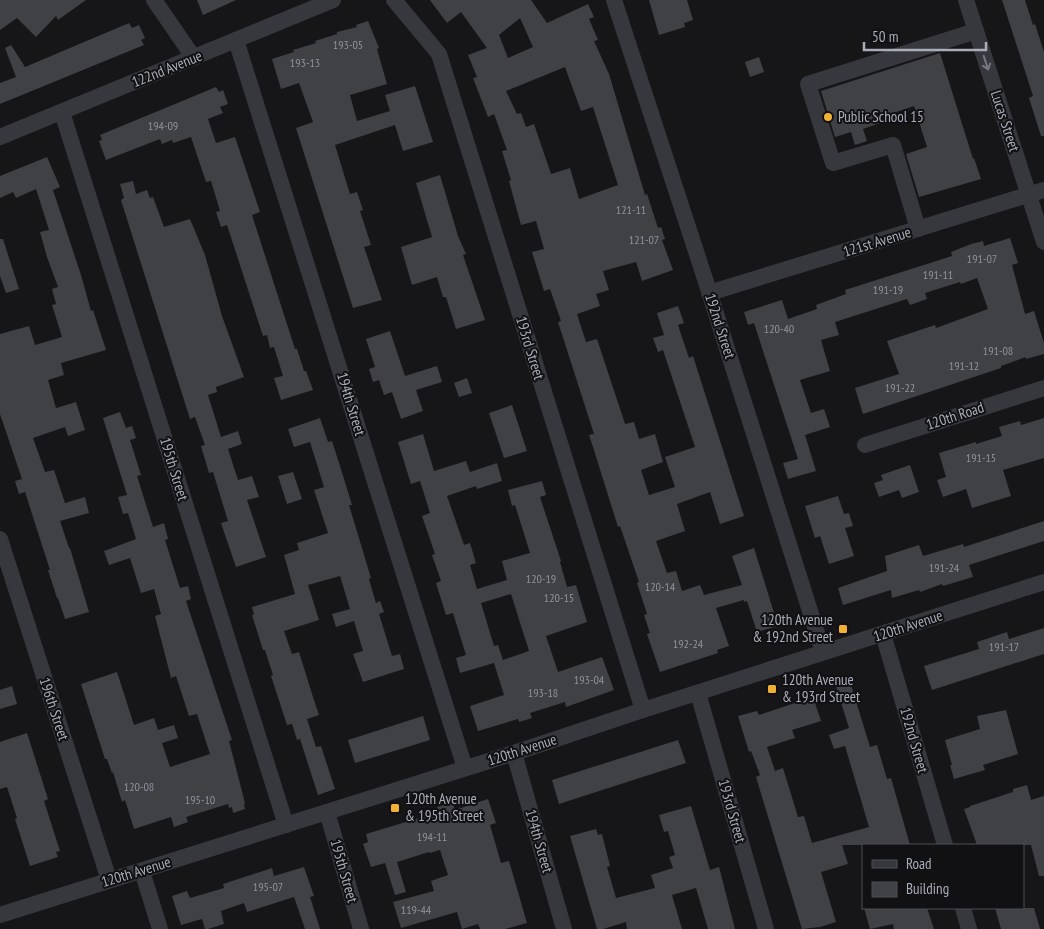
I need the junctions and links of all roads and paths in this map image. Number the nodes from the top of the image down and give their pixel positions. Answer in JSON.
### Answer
{"nodes":[{"id":1,"x":154,"y":0,"type":"edge"},
{"id":2,"x":333,"y":0,"type":"edge"},
{"id":3,"x":394,"y":0,"type":"edge"},
{"id":4,"x":614,"y":0,"type":"edge"},
{"id":5,"x":966,"y":0,"type":"edge"},
{"id":6,"x":976,"y":31,"type":"junction"},
{"id":7,"x":236,"y":40,"type":"junction"},
{"id":8,"x":194,"y":58,"type":"junction"},
{"id":9,"x":62,"y":112,"type":"junction"},
{"id":10,"x":0,"y":137,"type":"edge"},
{"id":11,"x":1036,"y":193,"type":"edge"},
{"id":12,"x":918,"y":229,"type":"junction"},
{"id":13,"x":1044,"y":242,"type":"edge"},
{"id":14,"x":709,"y":293,"type":"junction"},
{"id":15,"x":1044,"y":388,"type":"edge"},
{"id":16,"x":865,"y":445,"type":"dead end"},
{"id":17,"x":0,"y":539,"type":"edge"},
{"id":18,"x":1044,"y":582,"type":"edge"},
{"id":19,"x":883,"y":634,"type":"junction"},
{"id":20,"x":823,"y":652,"type":"junction"},
{"id":21,"x":698,"y":693,"type":"junction"},
{"id":22,"x":643,"y":710,"type":"junction"},
{"id":23,"x":514,"y":753,"type":"junction"},
{"id":24,"x":465,"y":768,"type":"junction"},
{"id":25,"x":327,"y":812,"type":"junction"},
{"id":26,"x":286,"y":825,"type":"junction"},
{"id":27,"x":945,"y":844,"type":"edge"},
{"id":28,"x":142,"y":871,"type":"junction"},
{"id":29,"x":109,"y":880,"type":"junction"},
{"id":30,"x":963,"y":909,"type":"edge"},
{"id":31,"x":0,"y":915,"type":"edge"},
{"id":32,"x":160,"y":929,"type":"edge"},
{"id":33,"x":361,"y":929,"type":"edge"},
{"id":34,"x":564,"y":929,"type":"edge"},
{"id":35,"x":766,"y":929,"type":"edge"},
{"id":36,"x":969,"y":929,"type":"edge"}],
"edges":[{"from":1,"to":8,"type":"street"},
{"from":2,"to":7,"type":"street","name":"122nd Avenue"},
{"from":3,"to":22,"type":"street","name":"193rd Street"},
{"from":4,"to":14,"type":"street","name":"192nd Street"},
{"from":5,"to":6,"type":"street","name":"Lucas Street"},
{"from":6,"to":11,"type":"street","name":"Lucas Street","one_way":true},
{"from":6,"to":12,"type":"street"},
{"from":7,"to":8,"type":"street","name":"122nd Avenue"},
{"from":7,"to":24,"type":"street","name":"194th Street"},
{"from":8,"to":9,"type":"street","name":"122nd Avenue"},
{"from":9,"to":10,"type":"street","name":"122nd Avenue"},
{"from":9,"to":26,"type":"street","name":"195th Street"},
{"from":11,"to":12,"type":"street","name":"121st Avenue"},
{"from":11,"to":13,"type":"street","name":"Lucas Street"},
{"from":12,"to":14,"type":"street","name":"121st Avenue"},
{"from":14,"to":20,"type":"street","name":"192nd Street"},
{"from":15,"to":16,"type":"street","name":"120th Road"},
{"from":17,"to":29,"type":"street","name":"196th Street"},
{"from":18,"to":19,"type":"street","name":"120th Avenue"},
{"from":19,"to":20,"type":"street","name":"120th Avenue"},
{"from":19,"to":27,"type":"street","name":"192nd Street"},
{"from":20,"to":21,"type":"street","name":"120th Avenue"},
{"from":21,"to":22,"type":"street","name":"120th Avenue"},
{"from":21,"to":35,"type":"street","name":"193rd Street"},
{"from":22,"to":23,"type":"street","name":"120th Avenue"},
{"from":23,"to":24,"type":"street","name":"120th Avenue"},
{"from":23,"to":34,"type":"street","name":"194th Street"},
{"from":24,"to":25,"type":"street","name":"120th Avenue"},
{"from":25,"to":26,"type":"street","name":"120th Avenue"},
{"from":25,"to":33,"type":"street","name":"195th Street"},
{"from":26,"to":28,"type":"street","name":"120th Avenue"},
{"from":28,"to":29,"type":"street","name":"120th Avenue"},
{"from":28,"to":32,"type":"street"},
{"from":29,"to":31,"type":"street","name":"120th Avenue"},
{"from":30,"to":36,"type":"street"}]}
